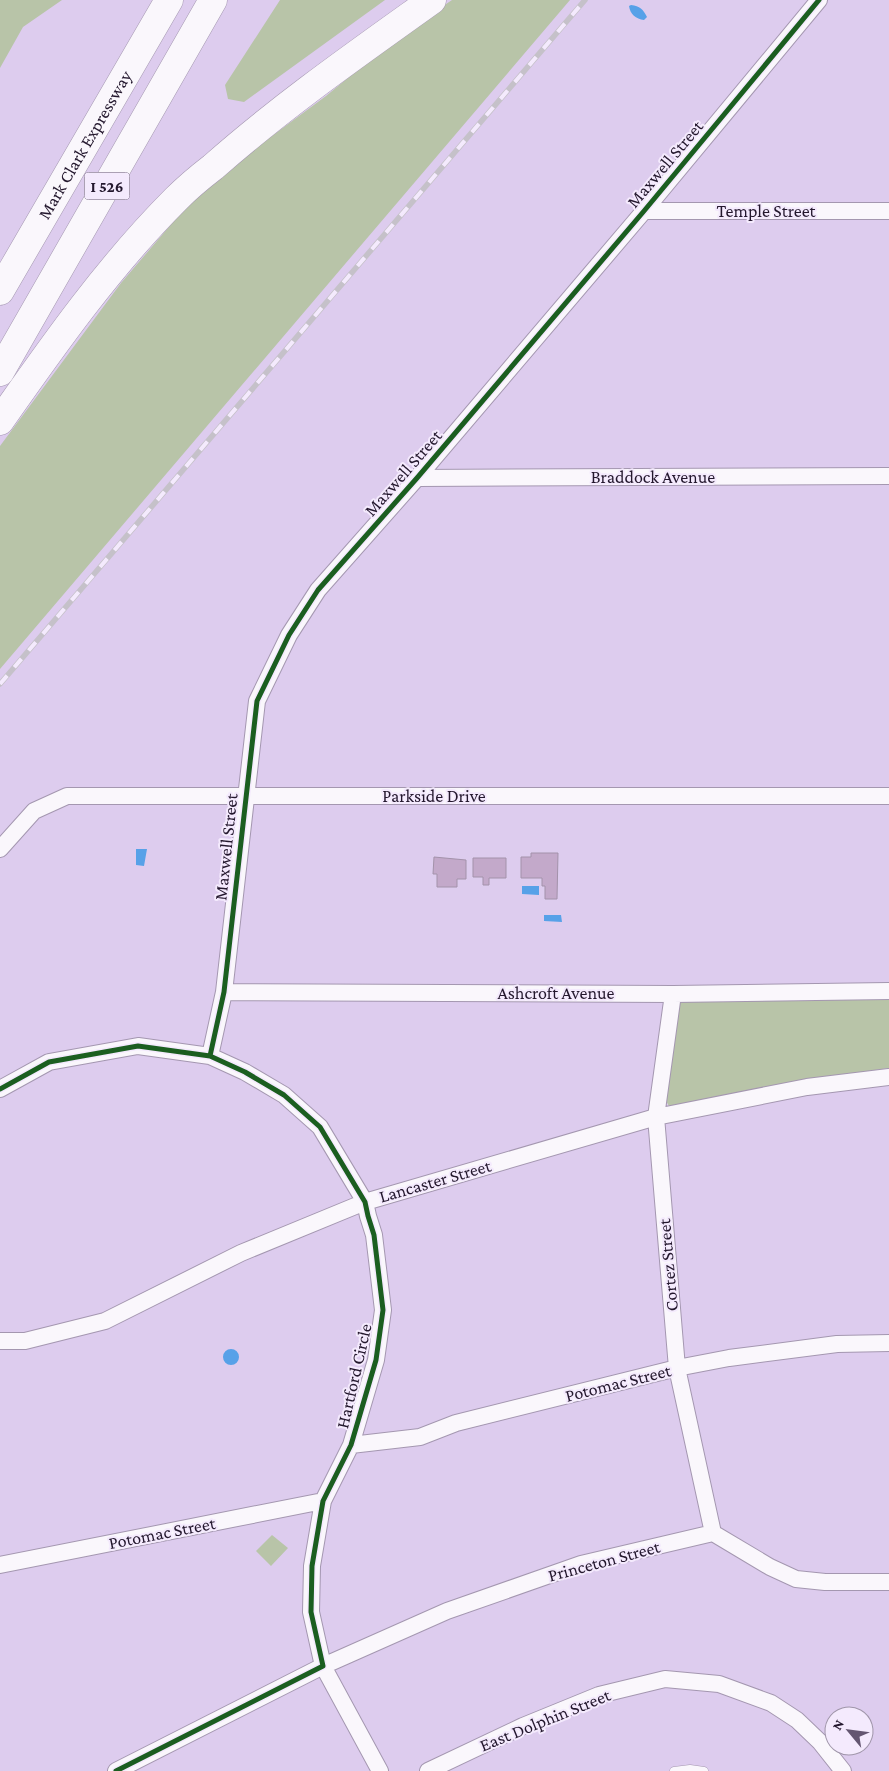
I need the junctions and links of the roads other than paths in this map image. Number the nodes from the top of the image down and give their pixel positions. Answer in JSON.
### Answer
{"nodes":[{"id":1,"x":169,"y":0,"type":"edge"},
{"id":2,"x":213,"y":0,"type":"edge"},
{"id":3,"x":432,"y":0,"type":"edge"},
{"id":4,"x":819,"y":0,"type":"edge"},
{"id":5,"x":644,"y":211,"type":"junction"},
{"id":6,"x":889,"y":211,"type":"edge"},
{"id":7,"x":0,"y":291,"type":"edge"},
{"id":8,"x":0,"y":372,"type":"edge"},
{"id":9,"x":0,"y":421,"type":"edge"},
{"id":10,"x":889,"y":476,"type":"edge"},
{"id":11,"x":417,"y":478,"type":"junction"},
{"id":12,"x":246,"y":796,"type":"junction"},
{"id":13,"x":889,"y":796,"type":"edge"},
{"id":14,"x":0,"y":849,"type":"edge"},
{"id":15,"x":889,"y":991,"type":"edge"},
{"id":16,"x":224,"y":992,"type":"junction"},
{"id":17,"x":673,"y":994,"type":"junction"},
{"id":18,"x":210,"y":1056,"type":"junction"},
{"id":19,"x":889,"y":1077,"type":"edge"},
{"id":20,"x":0,"y":1089,"type":"edge"},
{"id":21,"x":656,"y":1117,"type":"junction"},
{"id":22,"x":365,"y":1202,"type":"junction"},
{"id":23,"x":0,"y":1341,"type":"edge"},
{"id":24,"x":889,"y":1343,"type":"edge"},
{"id":25,"x":677,"y":1368,"type":"junction"},
{"id":26,"x":351,"y":1445,"type":"junction"},
{"id":27,"x":323,"y":1501,"type":"junction"},
{"id":28,"x":713,"y":1533,"type":"junction"},
{"id":29,"x":0,"y":1565,"type":"edge"},
{"id":30,"x":889,"y":1582,"type":"edge"},
{"id":31,"x":323,"y":1666,"type":"junction"},
{"id":32,"x":116,"y":1771,"type":"edge"},
{"id":33,"x":380,"y":1771,"type":"edge"},
{"id":34,"x":428,"y":1771,"type":"edge"},
{"id":35,"x":674,"y":1771,"type":"edge"},
{"id":36,"x":704,"y":1771,"type":"edge"},
{"id":37,"x":843,"y":1771,"type":"edge"}],
"edges":[{"from":1,"to":7,"type":"highway","name":"Mark Clark Expressway","number":"I 526"},
{"from":2,"to":8,"type":"highway","number":"I 526"},
{"from":3,"to":9,"type":"highway"},
{"from":4,"to":5,"type":"street","name":"Maxwell Street"},
{"from":5,"to":6,"type":"street","name":"Temple Street"},
{"from":5,"to":11,"type":"street","name":"Maxwell Street"},
{"from":10,"to":11,"type":"street","name":"Braddock Avenue"},
{"from":11,"to":12,"type":"street","name":"Maxwell Street"},
{"from":12,"to":13,"type":"street","name":"Parkside Drive"},
{"from":12,"to":14,"type":"street","name":"Parkside Drive"},
{"from":12,"to":16,"type":"street","name":"Maxwell Street"},
{"from":15,"to":17,"type":"street","name":"Ashcroft Avenue"},
{"from":16,"to":17,"type":"street","name":"Ashcroft Avenue"},
{"from":16,"to":18,"type":"street","name":"Maxwell Street"},
{"from":17,"to":21,"type":"street","name":"Cortez Street"},
{"from":18,"to":20,"type":"street","name":"Hartford Circle"},
{"from":18,"to":22,"type":"street","name":"Hartford Circle"},
{"from":19,"to":21,"type":"street","name":"Lancaster Street"},
{"from":21,"to":22,"type":"street","name":"Lancaster Street"},
{"from":21,"to":25,"type":"street","name":"Cortez Street"},
{"from":22,"to":23,"type":"street","name":"Lancaster Street"},
{"from":22,"to":26,"type":"street","name":"Hartford Circle"},
{"from":24,"to":25,"type":"street","name":"Potomac Street"},
{"from":25,"to":26,"type":"street","name":"Potomac Street"},
{"from":25,"to":28,"type":"street","name":"Cortez Street"},
{"from":26,"to":27,"type":"street","name":"Hartford Circle"},
{"from":27,"to":29,"type":"street","name":"Potomac Street"},
{"from":27,"to":31,"type":"street","name":"Hartford Circle"},
{"from":28,"to":30,"type":"street"},
{"from":28,"to":31,"type":"street","name":"Princeton Street"},
{"from":31,"to":32,"type":"street"},
{"from":31,"to":33,"type":"street","name":"Hartford Circle"},
{"from":34,"to":37,"type":"street","name":"East Dolphin Street"},
{"from":35,"to":36,"type":"lane"}]}
